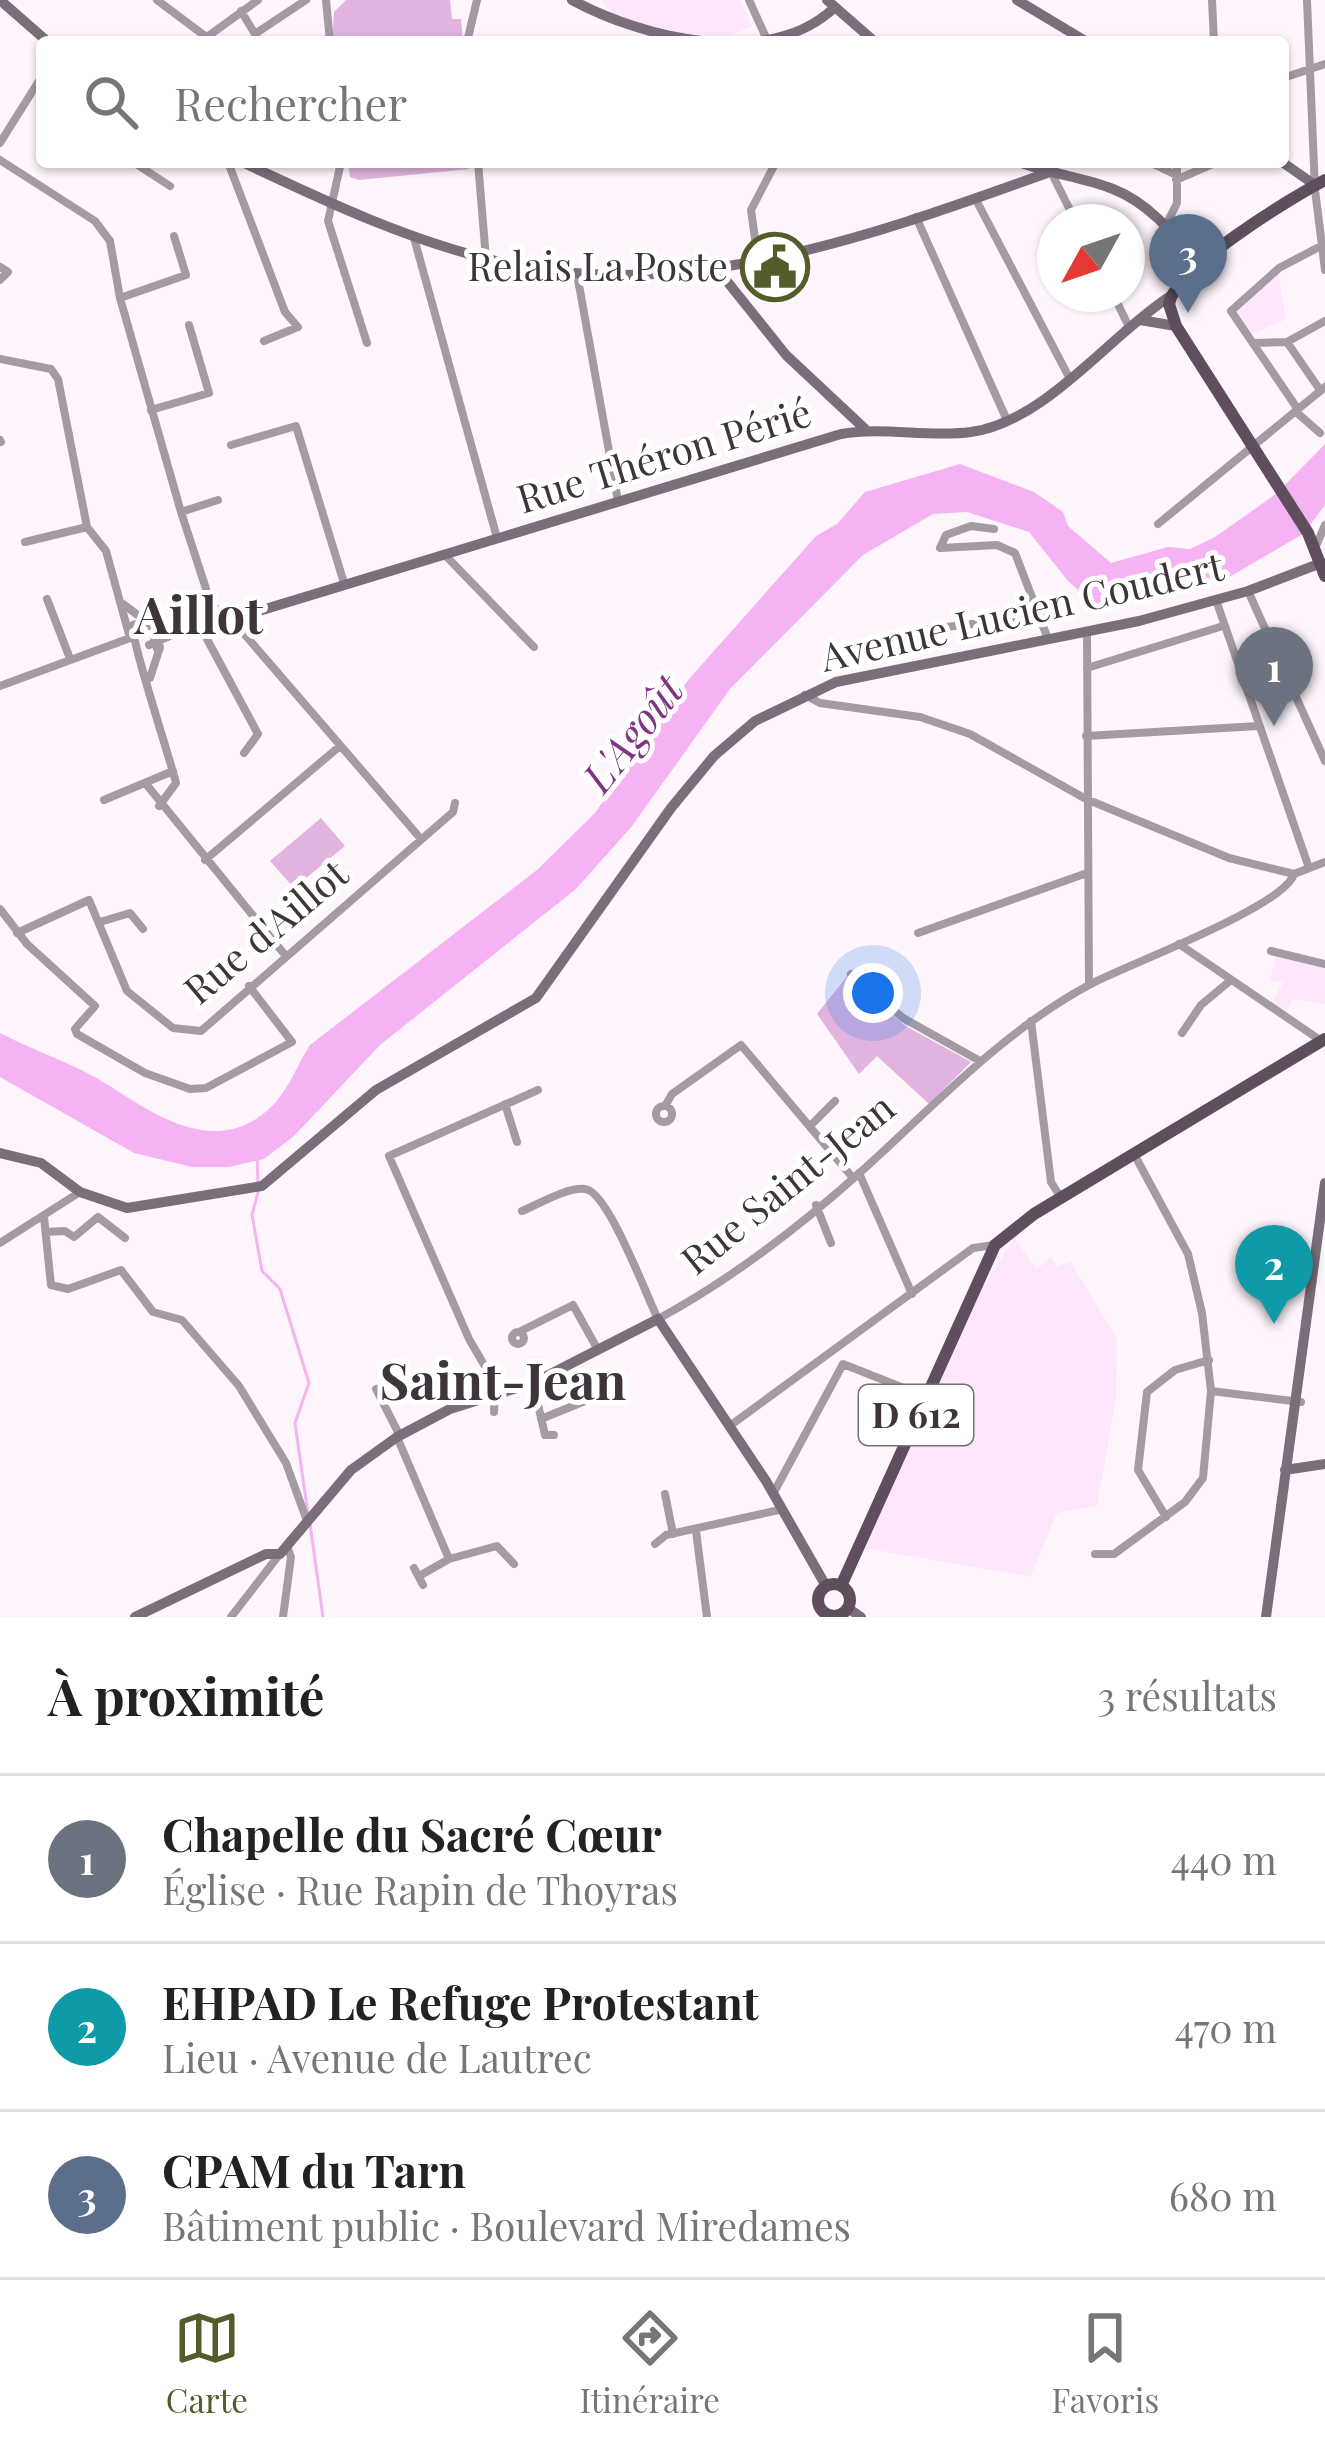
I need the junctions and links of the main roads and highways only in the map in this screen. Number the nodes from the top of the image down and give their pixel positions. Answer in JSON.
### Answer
{"nodes":[{"id":1,"x":1321,"y":177,"type":"edge"},
{"id":2,"x":1324,"y":566,"type":"edge"},
{"id":3,"x":1323,"y":1040,"type":"edge"},
{"id":4,"x":833,"y":1586,"type":"junction"},
{"id":5,"x":827,"y":1616,"type":"edge"}],
"edges":[{"from":1,"to":2,"type":"main road"},
{"from":3,"to":4,"type":"main road","number":"D 612"},
{"from":4,"to":5,"type":"main road"},
{"from":4,"to":5,"type":"main road"}]}
